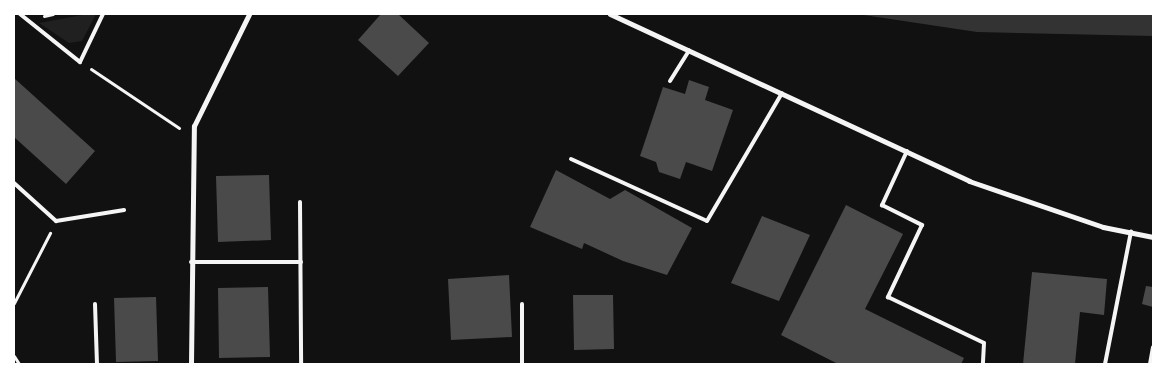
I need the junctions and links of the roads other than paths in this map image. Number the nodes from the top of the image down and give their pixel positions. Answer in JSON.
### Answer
{"nodes":[{"id":1,"x":20,"y":14,"type":"edge"},
{"id":2,"x":103,"y":14,"type":"edge"},
{"id":3,"x":249,"y":14,"type":"edge"},
{"id":4,"x":610,"y":14,"type":"edge"},
{"id":5,"x":688,"y":50,"type":"junction"},
{"id":6,"x":670,"y":81,"type":"dead end"},
{"id":7,"x":782,"y":93,"type":"junction"},
{"id":8,"x":907,"y":151,"type":"junction"},
{"id":9,"x":571,"y":159,"type":"dead end"},
{"id":10,"x":14,"y":183,"type":"edge"},
{"id":11,"x":300,"y":202,"type":"dead end"},
{"id":12,"x":124,"y":210,"type":"dead end"},
{"id":13,"x":1131,"y":232,"type":"junction"},
{"id":14,"x":1153,"y":237,"type":"edge"},
{"id":15,"x":192,"y":262,"type":"junction"},
{"id":16,"x":300,"y":262,"type":"junction"},
{"id":17,"x":95,"y":304,"type":"dead end"},
{"id":18,"x":522,"y":304,"type":"dead end"},
{"id":19,"x":1153,"y":347,"type":"edge"},
{"id":20,"x":97,"y":364,"type":"edge"},
{"id":21,"x":191,"y":364,"type":"edge"},
{"id":22,"x":301,"y":364,"type":"edge"},
{"id":23,"x":522,"y":364,"type":"edge"},
{"id":24,"x":983,"y":364,"type":"edge"},
{"id":25,"x":1105,"y":364,"type":"edge"},
{"id":26,"x":1150,"y":364,"type":"edge"}],
"edges":[{"from":1,"to":2,"type":"lane"},
{"from":3,"to":15,"type":"street"},
{"from":4,"to":5,"type":"street"},
{"from":5,"to":6,"type":"lane"},
{"from":5,"to":7,"type":"street"},
{"from":7,"to":8,"type":"street"},
{"from":7,"to":9,"type":"lane"},
{"from":8,"to":13,"type":"street"},
{"from":8,"to":24,"type":"lane"},
{"from":10,"to":12,"type":"lane"},
{"from":11,"to":16,"type":"lane"},
{"from":13,"to":14,"type":"street"},
{"from":13,"to":25,"type":"lane"},
{"from":15,"to":16,"type":"lane"},
{"from":15,"to":21,"type":"street"},
{"from":16,"to":22,"type":"lane"},
{"from":17,"to":20,"type":"lane"},
{"from":18,"to":23,"type":"lane"},
{"from":19,"to":26,"type":"lane"}]}
